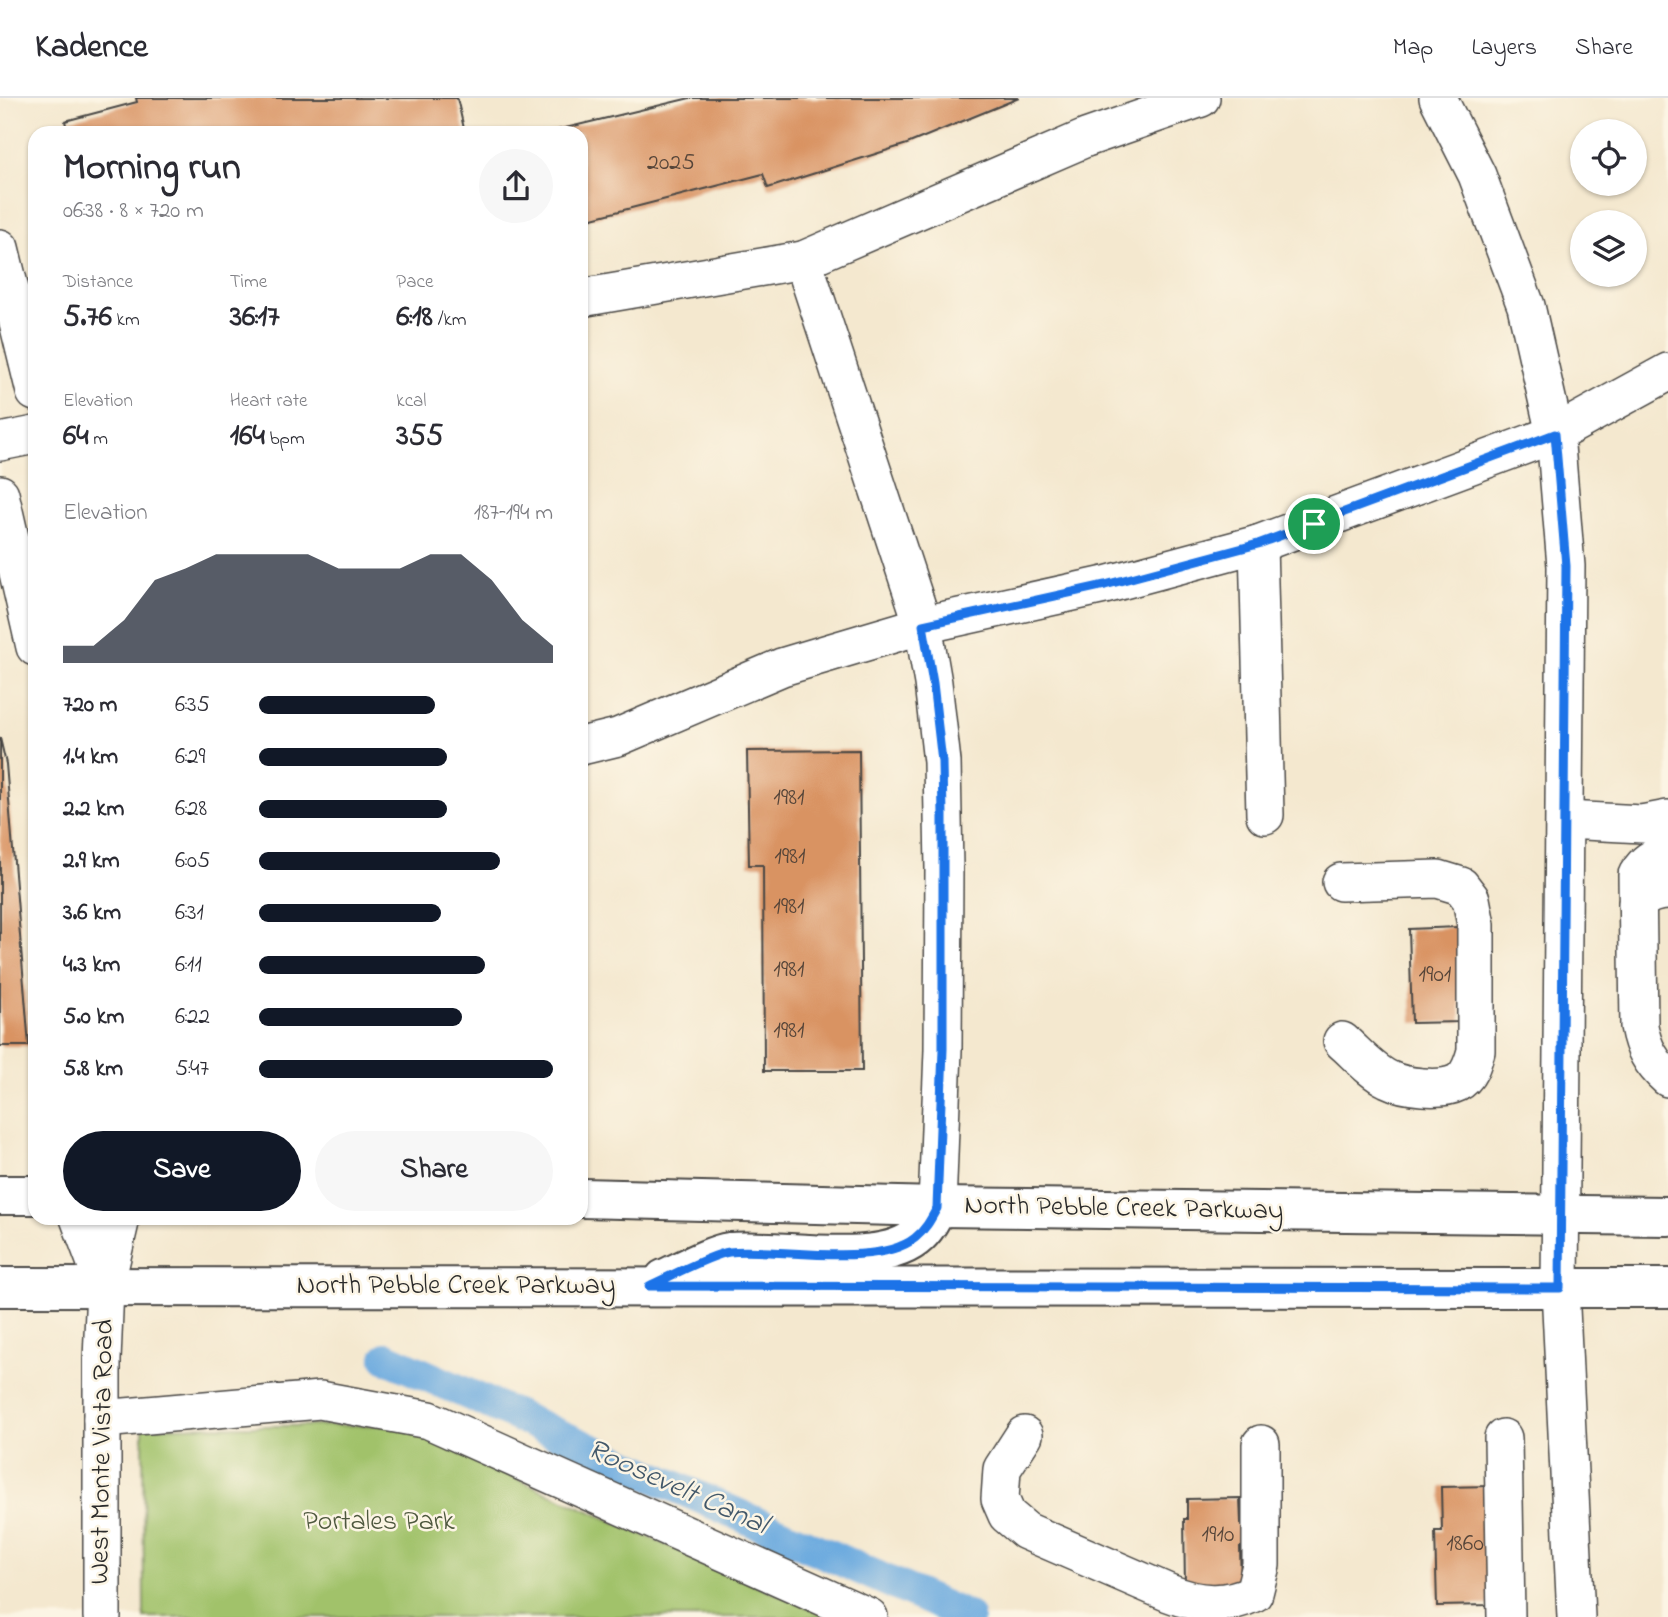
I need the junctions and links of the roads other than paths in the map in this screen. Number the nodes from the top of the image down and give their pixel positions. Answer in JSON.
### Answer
{"nodes":[{"id":1,"x":1201,"y":98,"type":"edge"},
{"id":2,"x":1438,"y":98,"type":"edge"},
{"id":3,"x":0,"y":248,"type":"edge"},
{"id":4,"x":803,"y":260,"type":"junction"},
{"id":5,"x":588,"y":297,"type":"edge"},
{"id":6,"x":28,"y":363,"type":"edge"},
{"id":7,"x":1668,"y":372,"type":"edge"},
{"id":8,"x":1555,"y":434,"type":"junction"},
{"id":9,"x":28,"y":436,"type":"edge"},
{"id":10,"x":0,"y":442,"type":"edge"},
{"id":11,"x":0,"y":494,"type":"edge"},
{"id":12,"x":1258,"y":544,"type":"junction"},
{"id":13,"x":28,"y":616,"type":"edge"},
{"id":14,"x":923,"y":625,"type":"junction"},
{"id":15,"x":588,"y":744,"type":"edge"},
{"id":16,"x":1265,"y":815,"type":"dead end"},
{"id":17,"x":1668,"y":819,"type":"edge"},
{"id":18,"x":1565,"y":820,"type":"junction"},
{"id":19,"x":1668,"y":855,"type":"edge"},
{"id":20,"x":1341,"y":882,"type":"dead end"},
{"id":21,"x":1653,"y":898,"type":"edge"},
{"id":22,"x":1342,"y":1041,"type":"dead end"},
{"id":23,"x":1668,"y":1078,"type":"edge"},
{"id":24,"x":0,"y":1195,"type":"edge"},
{"id":25,"x":28,"y":1195,"type":"edge"},
{"id":26,"x":588,"y":1198,"type":"edge"},
{"id":27,"x":937,"y":1208,"type":"junction"},
{"id":28,"x":1561,"y":1215,"type":"junction"},
{"id":29,"x":1668,"y":1216,"type":"edge"},
{"id":30,"x":82,"y":1225,"type":"edge"},
{"id":31,"x":119,"y":1225,"type":"edge"},
{"id":32,"x":649,"y":1286,"type":"junction"},
{"id":33,"x":0,"y":1287,"type":"edge"},
{"id":34,"x":105,"y":1287,"type":"junction"},
{"id":35,"x":1560,"y":1288,"type":"junction"},
{"id":36,"x":1668,"y":1288,"type":"edge"},
{"id":37,"x":102,"y":1419,"type":"junction"},
{"id":38,"x":1024,"y":1435,"type":"dead end"},
{"id":39,"x":1503,"y":1438,"type":"dead end"},
{"id":40,"x":1261,"y":1444,"type":"dead end"},
{"id":41,"x":102,"y":1617,"type":"edge"},
{"id":42,"x":869,"y":1617,"type":"edge"},
{"id":43,"x":1506,"y":1617,"type":"edge"},
{"id":44,"x":1576,"y":1617,"type":"edge"}],
"edges":[{"from":1,"to":4,"type":"street"},
{"from":2,"to":8,"type":"street"},
{"from":3,"to":6,"type":"street"},
{"from":4,"to":5,"type":"street"},
{"from":4,"to":14,"type":"street"},
{"from":7,"to":8,"type":"street"},
{"from":8,"to":12,"type":"street"},
{"from":8,"to":18,"type":"street"},
{"from":9,"to":10,"type":"street"},
{"from":11,"to":13,"type":"street"},
{"from":12,"to":14,"type":"street"},
{"from":12,"to":16,"type":"street"},
{"from":14,"to":15,"type":"street"},
{"from":14,"to":27,"type":"street"},
{"from":17,"to":18,"type":"street"},
{"from":18,"to":28,"type":"street"},
{"from":19,"to":21,"type":"street"},
{"from":20,"to":22,"type":"street"},
{"from":21,"to":23,"type":"street"},
{"from":24,"to":25,"type":"main road"},
{"from":26,"to":27,"type":"main road","name":"North Pebble Creek Parkway"},
{"from":27,"to":28,"type":"main road","name":"North Pebble Creek Parkway"},
{"from":27,"to":32,"type":"main road"},
{"from":28,"to":29,"type":"main road","name":"North Pebble Creek Parkway"},
{"from":28,"to":35,"type":"street"},
{"from":30,"to":34,"type":"street","name":"West Monte Vista Road"},
{"from":31,"to":34,"type":"street","name":"West Monte Vista Road"},
{"from":32,"to":34,"type":"main road","name":"North Pebble Creek Parkway"},
{"from":32,"to":35,"type":"main road","name":"North Pebble Creek Parkway"},
{"from":33,"to":34,"type":"main road","name":"North Pebble Creek Parkway"},
{"from":34,"to":37,"type":"street","name":"West Monte Vista Road"},
{"from":35,"to":36,"type":"main road","name":"North Pebble Creek Parkway"},
{"from":35,"to":44,"type":"street"},
{"from":37,"to":41,"type":"street","name":"West Monte Vista Road"},
{"from":37,"to":42,"type":"street"},
{"from":38,"to":40,"type":"street"},
{"from":39,"to":43,"type":"street"}]}
